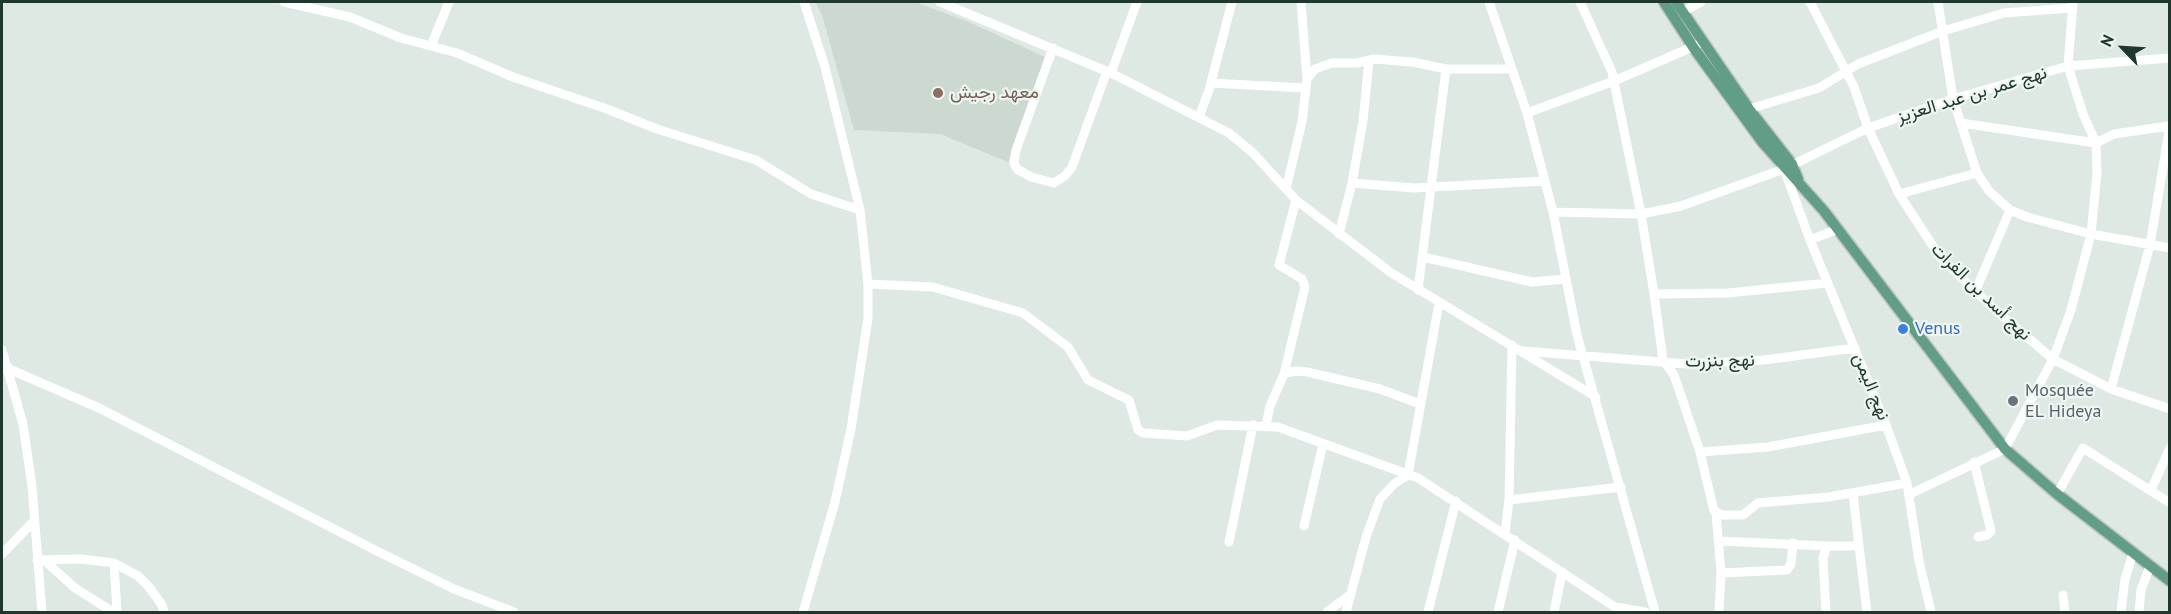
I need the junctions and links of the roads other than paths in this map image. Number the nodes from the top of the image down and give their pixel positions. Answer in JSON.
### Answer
{"nodes":[{"id":1,"x":284,"y":2,"type":"edge"},
{"id":2,"x":449,"y":2,"type":"edge"},
{"id":3,"x":804,"y":2,"type":"edge"},
{"id":4,"x":940,"y":2,"type":"edge"},
{"id":5,"x":1137,"y":2,"type":"edge"},
{"id":6,"x":1232,"y":2,"type":"edge"},
{"id":7,"x":1301,"y":2,"type":"edge"},
{"id":8,"x":1490,"y":2,"type":"edge"},
{"id":9,"x":1580,"y":2,"type":"edge"},
{"id":10,"x":1664,"y":2,"type":"edge"},
{"id":11,"x":1676,"y":2,"type":"edge"},
{"id":12,"x":1701,"y":2,"type":"edge"},
{"id":13,"x":1810,"y":2,"type":"edge"},
{"id":14,"x":1938,"y":2,"type":"edge"},
{"id":15,"x":2003,"y":2,"type":"edge"},
{"id":16,"x":2072,"y":5,"type":"edge"},
{"id":17,"x":968,"y":6,"type":"edge"},
{"id":18,"x":1682,"y":12,"type":"junction"},
{"id":19,"x":2004,"y":13,"type":"junction"},
{"id":20,"x":1943,"y":31,"type":"junction"},
{"id":21,"x":1697,"y":44,"type":"junction"},
{"id":22,"x":431,"y":46,"type":"junction"},
{"id":23,"x":1053,"y":48,"type":"junction"},
{"id":24,"x":2169,"y":58,"type":"edge"},
{"id":25,"x":1369,"y":60,"type":"junction"},
{"id":26,"x":2068,"y":66,"type":"junction"},
{"id":27,"x":1446,"y":69,"type":"junction"},
{"id":28,"x":1511,"y":69,"type":"junction"},
{"id":29,"x":1109,"y":72,"type":"junction"},
{"id":30,"x":1845,"y":72,"type":"junction"},
{"id":31,"x":1614,"y":81,"type":"junction"},
{"id":32,"x":1211,"y":83,"type":"junction"},
{"id":33,"x":1306,"y":84,"type":"junction"},
{"id":34,"x":1953,"y":99,"type":"junction"},
{"id":35,"x":1749,"y":109,"type":"junction"},
{"id":36,"x":1527,"y":113,"type":"junction"},
{"id":37,"x":1199,"y":117,"type":"junction"},
{"id":38,"x":1961,"y":123,"type":"junction"},
{"id":39,"x":2169,"y":125,"type":"edge"},
{"id":40,"x":1868,"y":128,"type":"junction"},
{"id":41,"x":2096,"y":143,"type":"junction"},
{"id":42,"x":1788,"y":166,"type":"junction"},
{"id":43,"x":1977,"y":173,"type":"junction"},
{"id":44,"x":1545,"y":181,"type":"junction"},
{"id":45,"x":1352,"y":183,"type":"junction"},
{"id":46,"x":1432,"y":187,"type":"junction"},
{"id":47,"x":1286,"y":189,"type":"junction"},
{"id":48,"x":1899,"y":194,"type":"junction"},
{"id":49,"x":1296,"y":200,"type":"junction"},
{"id":50,"x":1817,"y":202,"type":"junction"},
{"id":51,"x":861,"y":210,"type":"junction"},
{"id":52,"x":2010,"y":210,"type":"junction"},
{"id":53,"x":1553,"y":212,"type":"junction"},
{"id":54,"x":1800,"y":213,"type":"junction"},
{"id":55,"x":1641,"y":214,"type":"junction"},
{"id":56,"x":1838,"y":229,"type":"junction"},
{"id":57,"x":1339,"y":234,"type":"junction"},
{"id":58,"x":2091,"y":234,"type":"junction"},
{"id":59,"x":1810,"y":240,"type":"junction"},
{"id":60,"x":2150,"y":245,"type":"junction"},
{"id":61,"x":2169,"y":248,"type":"edge"},
{"id":62,"x":1423,"y":257,"type":"junction"},
{"id":63,"x":1566,"y":279,"type":"junction"},
{"id":64,"x":1828,"y":283,"type":"junction"},
{"id":65,"x":868,"y":284,"type":"junction"},
{"id":66,"x":1418,"y":290,"type":"junction"},
{"id":67,"x":1975,"y":292,"type":"junction"},
{"id":68,"x":1654,"y":294,"type":"junction"},
{"id":69,"x":1439,"y":303,"type":"junction"},
{"id":70,"x":1512,"y":345,"type":"junction"},
{"id":71,"x":1855,"y":348,"type":"junction"},
{"id":72,"x":2,"y":350,"type":"edge"},
{"id":73,"x":1521,"y":351,"type":"junction"},
{"id":74,"x":1584,"y":357,"type":"junction"},
{"id":75,"x":2053,"y":359,"type":"junction"},
{"id":76,"x":1664,"y":360,"type":"junction"},
{"id":77,"x":5,"y":369,"type":"edge"},
{"id":78,"x":1284,"y":374,"type":"junction"},
{"id":79,"x":2112,"y":389,"type":"junction"},
{"id":80,"x":1596,"y":397,"type":"junction"},
{"id":81,"x":1420,"y":404,"type":"junction"},
{"id":82,"x":2169,"y":409,"type":"edge"},
{"id":83,"x":1253,"y":425,"type":"junction"},
{"id":84,"x":1266,"y":425,"type":"junction"},
{"id":85,"x":1887,"y":425,"type":"junction"},
{"id":86,"x":1323,"y":444,"type":"junction"},
{"id":87,"x":2169,"y":448,"type":"edge"},
{"id":88,"x":2005,"y":449,"type":"junction"},
{"id":89,"x":1700,"y":452,"type":"junction"},
{"id":90,"x":1974,"y":462,"type":"junction"},
{"id":91,"x":1408,"y":475,"type":"junction"},
{"id":92,"x":1907,"y":483,"type":"junction"},
{"id":93,"x":1621,"y":487,"type":"junction"},
{"id":94,"x":2151,"y":490,"type":"junction"},
{"id":95,"x":1853,"y":494,"type":"junction"},
{"id":96,"x":1910,"y":494,"type":"junction"},
{"id":97,"x":2056,"y":494,"type":"junction"},
{"id":98,"x":1509,"y":500,"type":"junction"},
{"id":99,"x":1456,"y":501,"type":"junction"},
{"id":100,"x":2169,"y":503,"type":"edge"},
{"id":101,"x":1716,"y":513,"type":"junction"},
{"id":102,"x":34,"y":521,"type":"junction"},
{"id":103,"x":1305,"y":526,"type":"dead end"},
{"id":104,"x":1505,"y":533,"type":"junction"},
{"id":105,"x":1978,"y":537,"type":"dead end"},
{"id":106,"x":1515,"y":540,"type":"junction"},
{"id":107,"x":1719,"y":541,"type":"junction"},
{"id":108,"x":1229,"y":542,"type":"dead end"},
{"id":109,"x":1793,"y":543,"type":"junction"},
{"id":110,"x":1827,"y":546,"type":"junction"},
{"id":111,"x":1858,"y":546,"type":"junction"},
{"id":112,"x":2133,"y":553,"type":"junction"},
{"id":113,"x":2,"y":554,"type":"edge"},
{"id":114,"x":40,"y":560,"type":"junction"},
{"id":115,"x":114,"y":563,"type":"junction"},
{"id":116,"x":2150,"y":566,"type":"junction"},
{"id":117,"x":1562,"y":572,"type":"junction"},
{"id":118,"x":1721,"y":573,"type":"junction"},
{"id":119,"x":2169,"y":581,"type":"edge"},
{"id":120,"x":1351,"y":594,"type":"junction"},
{"id":121,"x":2063,"y":595,"type":"dead end"},
{"id":122,"x":1614,"y":610,"type":"edge"},
{"id":123,"x":42,"y":612,"type":"edge"},
{"id":124,"x":115,"y":612,"type":"edge"},
{"id":125,"x":164,"y":612,"type":"edge"},
{"id":126,"x":514,"y":612,"type":"edge"},
{"id":127,"x":802,"y":612,"type":"edge"},
{"id":128,"x":1327,"y":612,"type":"edge"},
{"id":129,"x":1346,"y":612,"type":"edge"},
{"id":130,"x":1428,"y":612,"type":"edge"},
{"id":131,"x":1498,"y":612,"type":"edge"},
{"id":132,"x":1554,"y":612,"type":"edge"},
{"id":133,"x":1645,"y":612,"type":"edge"},
{"id":134,"x":1654,"y":612,"type":"edge"},
{"id":135,"x":1719,"y":612,"type":"edge"},
{"id":136,"x":1826,"y":612,"type":"edge"},
{"id":137,"x":1867,"y":612,"type":"edge"},
{"id":138,"x":1931,"y":612,"type":"edge"},
{"id":139,"x":2065,"y":612,"type":"edge"},
{"id":140,"x":2121,"y":612,"type":"edge"},
{"id":141,"x":2139,"y":612,"type":"edge"}],
"edges":[{"from":1,"to":22,"type":"street"},
{"from":2,"to":22,"type":"street"},
{"from":3,"to":51,"type":"street"},
{"from":4,"to":17,"type":"street"},
{"from":5,"to":29,"type":"street"},
{"from":6,"to":32,"type":"street"},
{"from":7,"to":33,"type":"street"},
{"from":8,"to":28,"type":"street"},
{"from":9,"to":31,"type":"street"},
{"from":10,"to":21,"type":"main road"},
{"from":11,"to":18,"type":"main road"},
{"from":12,"to":18,"type":"street"},
{"from":13,"to":30,"type":"street","name":"نهج أسد بن الفرات"},
{"from":14,"to":20,"type":"street"},
{"from":15,"to":19,"type":"street"},
{"from":16,"to":19,"type":"street"},
{"from":16,"to":26,"type":"street"},
{"from":17,"to":23,"type":"street"},
{"from":18,"to":21,"type":"main road"},
{"from":19,"to":20,"type":"street"},
{"from":20,"to":30,"type":"street"},
{"from":20,"to":34,"type":"street"},
{"from":21,"to":31,"type":"street"},
{"from":21,"to":35,"type":"main road"},
{"from":21,"to":42,"type":"main road"},
{"from":22,"to":51,"type":"street"},
{"from":23,"to":29,"type":"street"},
{"from":23,"to":29,"type":"street"},
{"from":24,"to":26,"type":"street","name":"نهج عمر بن عبد العزيز"},
{"from":25,"to":27,"type":"street"},
{"from":25,"to":33,"type":"street"},
{"from":25,"to":45,"type":"street"},
{"from":26,"to":34,"type":"street","name":"نهج عمر بن عبد العزيز"},
{"from":26,"to":41,"type":"street"},
{"from":27,"to":28,"type":"street"},
{"from":27,"to":46,"type":"street"},
{"from":28,"to":36,"type":"street"},
{"from":29,"to":37,"type":"street"},
{"from":30,"to":35,"type":"street"},
{"from":30,"to":40,"type":"street","name":"نهج أسد بن الفرات"},
{"from":31,"to":36,"type":"street"},
{"from":31,"to":55,"type":"street"},
{"from":32,"to":33,"type":"street"},
{"from":32,"to":37,"type":"street"},
{"from":33,"to":47,"type":"street"},
{"from":34,"to":38,"type":"street"},
{"from":34,"to":40,"type":"street","name":"نهج عمر بن عبد العزيز"},
{"from":35,"to":42,"type":"main road"},
{"from":36,"to":44,"type":"street"},
{"from":37,"to":47,"type":"street"},
{"from":38,"to":41,"type":"street"},
{"from":38,"to":43,"type":"street"},
{"from":39,"to":41,"type":"street"},
{"from":39,"to":60,"type":"street"},
{"from":40,"to":42,"type":"street","name":"نهج عمر بن عبد العزيز"},
{"from":40,"to":48,"type":"street","name":"نهج أسد بن الفرات"},
{"from":41,"to":58,"type":"street"},
{"from":42,"to":50,"type":"main road"},
{"from":42,"to":54,"type":"street","name":"نهج اليمن"},
{"from":42,"to":55,"type":"street","name":"نهج عمر بن عبد العزيز"},
{"from":43,"to":48,"type":"street"},
{"from":43,"to":52,"type":"street"},
{"from":44,"to":46,"type":"street"},
{"from":44,"to":53,"type":"street"},
{"from":45,"to":46,"type":"street"},
{"from":45,"to":57,"type":"street"},
{"from":46,"to":62,"type":"street"},
{"from":47,"to":49,"type":"street"},
{"from":48,"to":67,"type":"street","name":"نهج أسد بن الفرات"},
{"from":49,"to":57,"type":"street"},
{"from":49,"to":78,"type":"street"},
{"from":50,"to":54,"type":"street"},
{"from":50,"to":56,"type":"main road"},
{"from":51,"to":65,"type":"street"},
{"from":52,"to":58,"type":"street"},
{"from":52,"to":67,"type":"street"},
{"from":53,"to":55,"type":"street","name":"نهج عمر بن عبد العزيز"},
{"from":53,"to":63,"type":"street"},
{"from":54,"to":59,"type":"street","name":"نهج اليمن"},
{"from":55,"to":68,"type":"street"},
{"from":56,"to":59,"type":"street"},
{"from":56,"to":88,"type":"main road"},
{"from":57,"to":66,"type":"street"},
{"from":58,"to":60,"type":"street"},
{"from":58,"to":75,"type":"street"},
{"from":59,"to":64,"type":"street","name":"نهج اليمن"},
{"from":60,"to":61,"type":"street"},
{"from":60,"to":79,"type":"street"},
{"from":62,"to":63,"type":"street"},
{"from":62,"to":66,"type":"street"},
{"from":63,"to":74,"type":"street"},
{"from":64,"to":68,"type":"street"},
{"from":64,"to":71,"type":"street","name":"نهج اليمن"},
{"from":65,"to":83,"type":"street"},
{"from":65,"to":127,"type":"street"},
{"from":66,"to":69,"type":"street"},
{"from":67,"to":75,"type":"street","name":"نهج أسد بن الفرات"},
{"from":68,"to":76,"type":"street"},
{"from":69,"to":70,"type":"street"},
{"from":69,"to":81,"type":"street"},
{"from":70,"to":73,"type":"street"},
{"from":70,"to":98,"type":"street"},
{"from":71,"to":76,"type":"street","name":"نهج بنزرت"},
{"from":71,"to":85,"type":"street","name":"نهج اليمن"},
{"from":72,"to":77,"type":"street"},
{"from":73,"to":74,"type":"street","name":"نهج بنزرت"},
{"from":73,"to":80,"type":"street"},
{"from":74,"to":76,"type":"street","name":"نهج بنزرت"},
{"from":74,"to":80,"type":"street"},
{"from":75,"to":79,"type":"street","name":"نهج أسد بن الفرات"},
{"from":75,"to":88,"type":"street"},
{"from":76,"to":89,"type":"street"},
{"from":77,"to":102,"type":"street"},
{"from":77,"to":126,"type":"street"},
{"from":78,"to":81,"type":"street"},
{"from":78,"to":84,"type":"street"},
{"from":79,"to":82,"type":"street","name":"نهج أسد بن الفرات"},
{"from":80,"to":93,"type":"street"},
{"from":81,"to":91,"type":"street"},
{"from":83,"to":84,"type":"street"},
{"from":83,"to":108,"type":"street"},
{"from":84,"to":86,"type":"street"},
{"from":85,"to":89,"type":"street"},
{"from":85,"to":92,"type":"street","name":"نهج اليمن"},
{"from":86,"to":91,"type":"street"},
{"from":86,"to":103,"type":"street"},
{"from":87,"to":94,"type":"street"},
{"from":88,"to":90,"type":"street"},
{"from":88,"to":97,"type":"main road"},
{"from":89,"to":101,"type":"street"},
{"from":90,"to":96,"type":"street"},
{"from":90,"to":105,"type":"street"},
{"from":91,"to":99,"type":"street"},
{"from":91,"to":120,"type":"street"},
{"from":92,"to":95,"type":"street"},
{"from":92,"to":96,"type":"street","name":"نهج اليمن"},
{"from":93,"to":98,"type":"street"},
{"from":93,"to":134,"type":"street"},
{"from":94,"to":97,"type":"street"},
{"from":94,"to":100,"type":"street"},
{"from":95,"to":101,"type":"street"},
{"from":95,"to":111,"type":"street"},
{"from":96,"to":138,"type":"street","name":"نهج اليمن"},
{"from":97,"to":112,"type":"main road"},
{"from":98,"to":104,"type":"street"},
{"from":99,"to":104,"type":"street"},
{"from":99,"to":130,"type":"street"},
{"from":101,"to":107,"type":"street"},
{"from":102,"to":113,"type":"street"},
{"from":102,"to":114,"type":"street"},
{"from":104,"to":106,"type":"street"},
{"from":106,"to":117,"type":"street"},
{"from":106,"to":131,"type":"street"},
{"from":107,"to":109,"type":"street"},
{"from":107,"to":118,"type":"street"},
{"from":109,"to":110,"type":"street"},
{"from":109,"to":118,"type":"street"},
{"from":110,"to":111,"type":"street"},
{"from":110,"to":136,"type":"street"},
{"from":111,"to":137,"type":"street"},
{"from":112,"to":116,"type":"main road"},
{"from":112,"to":140,"type":"street"},
{"from":114,"to":115,"type":"street"},
{"from":114,"to":123,"type":"street"},
{"from":114,"to":124,"type":"street"},
{"from":115,"to":124,"type":"street"},
{"from":115,"to":125,"type":"street"},
{"from":116,"to":119,"type":"main road"},
{"from":116,"to":141,"type":"street"},
{"from":117,"to":122,"type":"street"},
{"from":117,"to":132,"type":"street"},
{"from":118,"to":135,"type":"street"},
{"from":120,"to":128,"type":"street"},
{"from":120,"to":129,"type":"street"},
{"from":121,"to":139,"type":"street"},
{"from":122,"to":133,"type":"street"}]}
